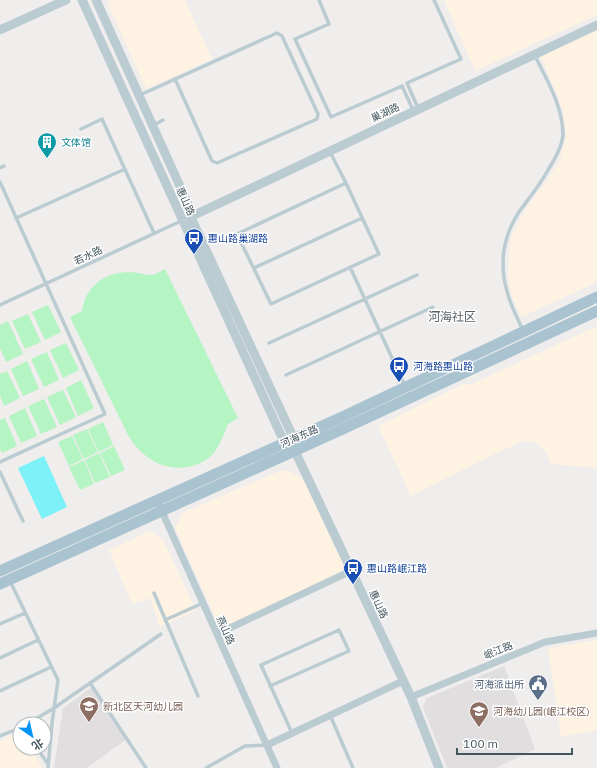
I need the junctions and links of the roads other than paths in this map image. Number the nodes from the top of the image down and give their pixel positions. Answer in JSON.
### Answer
{"nodes":[{"id":1,"x":66,"y":0,"type":"edge"},
{"id":2,"x":82,"y":0,"type":"edge"},
{"id":3,"x":96,"y":0,"type":"edge"},
{"id":4,"x":319,"y":0,"type":"edge"},
{"id":5,"x":434,"y":0,"type":"edge"},
{"id":6,"x":597,"y":25,"type":"edge"},
{"id":7,"x":0,"y":30,"type":"edge"},
{"id":8,"x":534,"y":54,"type":"junction"},
{"id":9,"x":176,"y":79,"type":"junction"},
{"id":10,"x":139,"y":95,"type":"junction"},
{"id":11,"x":189,"y":109,"type":"junction"},
{"id":12,"x":416,"y":110,"type":"junction"},
{"id":13,"x":183,"y":111,"type":"dead end"},
{"id":14,"x":164,"y":120,"type":"dead end"},
{"id":15,"x":153,"y":125,"type":"junction"},
{"id":16,"x":81,"y":129,"type":"dead end"},
{"id":17,"x":330,"y":150,"type":"junction"},
{"id":18,"x":4,"y":166,"type":"dead end"},
{"id":19,"x":0,"y":168,"type":"edge"},
{"id":20,"x":125,"y":170,"type":"junction"},
{"id":21,"x":0,"y":182,"type":"edge"},
{"id":22,"x":346,"y":183,"type":"junction"},
{"id":23,"x":191,"y":216,"type":"junction"},
{"id":24,"x":16,"y":218,"type":"junction"},
{"id":25,"x":362,"y":218,"type":"junction"},
{"id":26,"x":182,"y":220,"type":"junction"},
{"id":27,"x":154,"y":233,"type":"junction"},
{"id":28,"x":350,"y":267,"type":"junction"},
{"id":29,"x":254,"y":268,"type":"junction"},
{"id":30,"x":417,"y":275,"type":"dead end"},
{"id":31,"x":45,"y":284,"type":"junction"},
{"id":32,"x":597,"y":298,"type":"edge"},
{"id":33,"x":365,"y":299,"type":"junction"},
{"id":34,"x":0,"y":305,"type":"edge"},
{"id":35,"x":433,"y":308,"type":"dead end"},
{"id":36,"x":597,"y":311,"type":"edge"},
{"id":37,"x":380,"y":332,"type":"junction"},
{"id":38,"x":524,"y":332,"type":"junction"},
{"id":39,"x":269,"y":343,"type":"dead end"},
{"id":40,"x":286,"y":375,"type":"dead end"},
{"id":41,"x":406,"y":387,"type":"junction"},
{"id":42,"x":289,"y":441,"type":"junction"},
{"id":43,"x":295,"y":451,"type":"junction"},
{"id":44,"x":0,"y":462,"type":"edge"},
{"id":45,"x":0,"y":472,"type":"edge"},
{"id":46,"x":157,"y":500,"type":"junction"},
{"id":47,"x":162,"y":511,"type":"junction"},
{"id":48,"x":23,"y":521,"type":"dead end"},
{"id":49,"x":0,"y":571,"type":"edge"},
{"id":50,"x":351,"y":571,"type":"junction"},
{"id":51,"x":5,"y":582,"type":"edge"},
{"id":52,"x":154,"y":593,"type":"dead end"},
{"id":53,"x":203,"y":603,"type":"junction"},
{"id":54,"x":25,"y":613,"type":"junction"},
{"id":55,"x":166,"y":620,"type":"junction"},
{"id":56,"x":0,"y":624,"type":"edge"},
{"id":57,"x":597,"y":633,"type":"edge"},
{"id":58,"x":161,"y":634,"type":"dead end"},
{"id":59,"x":217,"y":634,"type":"junction"},
{"id":60,"x":38,"y":640,"type":"junction"},
{"id":61,"x":0,"y":658,"type":"edge"},
{"id":62,"x":51,"y":667,"type":"junction"},
{"id":63,"x":403,"y":681,"type":"junction"},
{"id":64,"x":90,"y":683,"type":"junction"},
{"id":65,"x":270,"y":686,"type":"junction"},
{"id":66,"x":0,"y":691,"type":"edge"},
{"id":67,"x":198,"y":696,"type":"dead end"},
{"id":68,"x":411,"y":697,"type":"junction"},
{"id":69,"x":54,"y":708,"type":"junction"},
{"id":70,"x":330,"y":715,"type":"junction"},
{"id":71,"x":40,"y":716,"type":"edge"},
{"id":72,"x":12,"y":731,"type":"edge"},
{"id":73,"x":292,"y":733,"type":"junction"},
{"id":74,"x":0,"y":736,"type":"edge"},
{"id":75,"x":267,"y":745,"type":"junction"},
{"id":76,"x":42,"y":756,"type":"edge"},
{"id":77,"x":48,"y":767,"type":"edge"},
{"id":78,"x":146,"y":768,"type":"edge"},
{"id":79,"x":206,"y":768,"type":"edge"},
{"id":80,"x":277,"y":768,"type":"edge"},
{"id":81,"x":353,"y":768,"type":"edge"},
{"id":82,"x":439,"y":768,"type":"edge"}],
"edges":[{"from":1,"to":7,"type":"street"},
{"from":2,"to":26,"type":"street","name":"惠山路"},
{"from":3,"to":10,"type":"street","name":"惠山路"},
{"from":4,"to":12,"type":"lane"},
{"from":5,"to":12,"type":"lane"},
{"from":6,"to":8,"type":"street","name":"巢湖路"},
{"from":8,"to":12,"type":"street","name":"巢湖路"},
{"from":8,"to":38,"type":"lane"},
{"from":9,"to":10,"type":"lane"},
{"from":9,"to":11,"type":"lane"},
{"from":9,"to":11,"type":"lane"},
{"from":10,"to":15,"type":"street","name":"惠山路"},
{"from":11,"to":13,"type":"lane"},
{"from":12,"to":17,"type":"street","name":"巢湖路"},
{"from":14,"to":15,"type":"lane"},
{"from":15,"to":23,"type":"street","name":"惠山路"},
{"from":16,"to":20,"type":"lane"},
{"from":17,"to":22,"type":"lane"},
{"from":17,"to":23,"type":"street","name":"巢湖路"},
{"from":18,"to":19,"type":"lane"},
{"from":20,"to":24,"type":"lane"},
{"from":20,"to":27,"type":"lane"},
{"from":21,"to":24,"type":"lane"},
{"from":22,"to":25,"type":"lane"},
{"from":22,"to":29,"type":"lane"},
{"from":23,"to":26,"type":"street","name":"巢湖路"},
{"from":23,"to":42,"type":"street","name":"惠山路"},
{"from":24,"to":31,"type":"lane"},
{"from":25,"to":28,"type":"lane"},
{"from":25,"to":29,"type":"lane"},
{"from":26,"to":27,"type":"lane","name":"若水路"},
{"from":26,"to":42,"type":"street","name":"惠山路"},
{"from":27,"to":31,"type":"lane","name":"若水路"},
{"from":28,"to":29,"type":"lane"},
{"from":28,"to":33,"type":"lane"},
{"from":30,"to":33,"type":"lane"},
{"from":31,"to":34,"type":"lane","name":"若水路"},
{"from":31,"to":44,"type":"lane"},
{"from":32,"to":38,"type":"main road","name":"河海东路"},
{"from":33,"to":37,"type":"lane"},
{"from":33,"to":39,"type":"lane"},
{"from":35,"to":37,"type":"lane"},
{"from":36,"to":43,"type":"main road","name":"河海东路"},
{"from":37,"to":40,"type":"lane"},
{"from":37,"to":41,"type":"lane"},
{"from":38,"to":41,"type":"main road","name":"河海东路"},
{"from":41,"to":42,"type":"main road","name":"河海东路"},
{"from":42,"to":43,"type":"street","name":"惠山路"},
{"from":42,"to":46,"type":"main road","name":"河海东路"},
{"from":43,"to":47,"type":"main road","name":"河海东路"},
{"from":43,"to":50,"type":"street","name":"惠山路"},
{"from":45,"to":48,"type":"lane"},
{"from":46,"to":47,"type":"street","name":"燕山路"},
{"from":46,"to":49,"type":"main road","name":"河海东路"},
{"from":47,"to":51,"type":"main road","name":"河海东路"},
{"from":47,"to":53,"type":"street","name":"燕山路"},
{"from":50,"to":59,"type":"street"},
{"from":50,"to":63,"type":"street","name":"惠山路"},
{"from":51,"to":54,"type":"lane"},
{"from":52,"to":55,"type":"lane"},
{"from":53,"to":55,"type":"lane"},
{"from":53,"to":59,"type":"street","name":"燕山路"},
{"from":54,"to":56,"type":"lane"},
{"from":54,"to":60,"type":"lane"},
{"from":55,"to":67,"type":"lane"},
{"from":57,"to":68,"type":"street","name":"岷江路"},
{"from":58,"to":64,"type":"lane"},
{"from":59,"to":75,"type":"street","name":"燕山路"},
{"from":60,"to":61,"type":"lane"},
{"from":60,"to":62,"type":"lane"},
{"from":62,"to":66,"type":"lane"},
{"from":62,"to":69,"type":"lane"},
{"from":63,"to":68,"type":"street","name":"惠山路"},
{"from":63,"to":70,"type":"street"},
{"from":64,"to":69,"type":"lane"},
{"from":64,"to":78,"type":"lane"},
{"from":65,"to":65,"type":"lane"},
{"from":65,"to":73,"type":"lane"},
{"from":68,"to":82,"type":"street","name":"惠山路"},
{"from":69,"to":71,"type":"lane"},
{"from":69,"to":77,"type":"lane"},
{"from":70,"to":73,"type":"street"},
{"from":70,"to":81,"type":"lane"},
{"from":72,"to":74,"type":"lane"},
{"from":73,"to":75,"type":"street"},
{"from":75,"to":79,"type":"lane"},
{"from":75,"to":80,"type":"street","name":"燕山路"},
{"from":76,"to":77,"type":"lane"}]}
